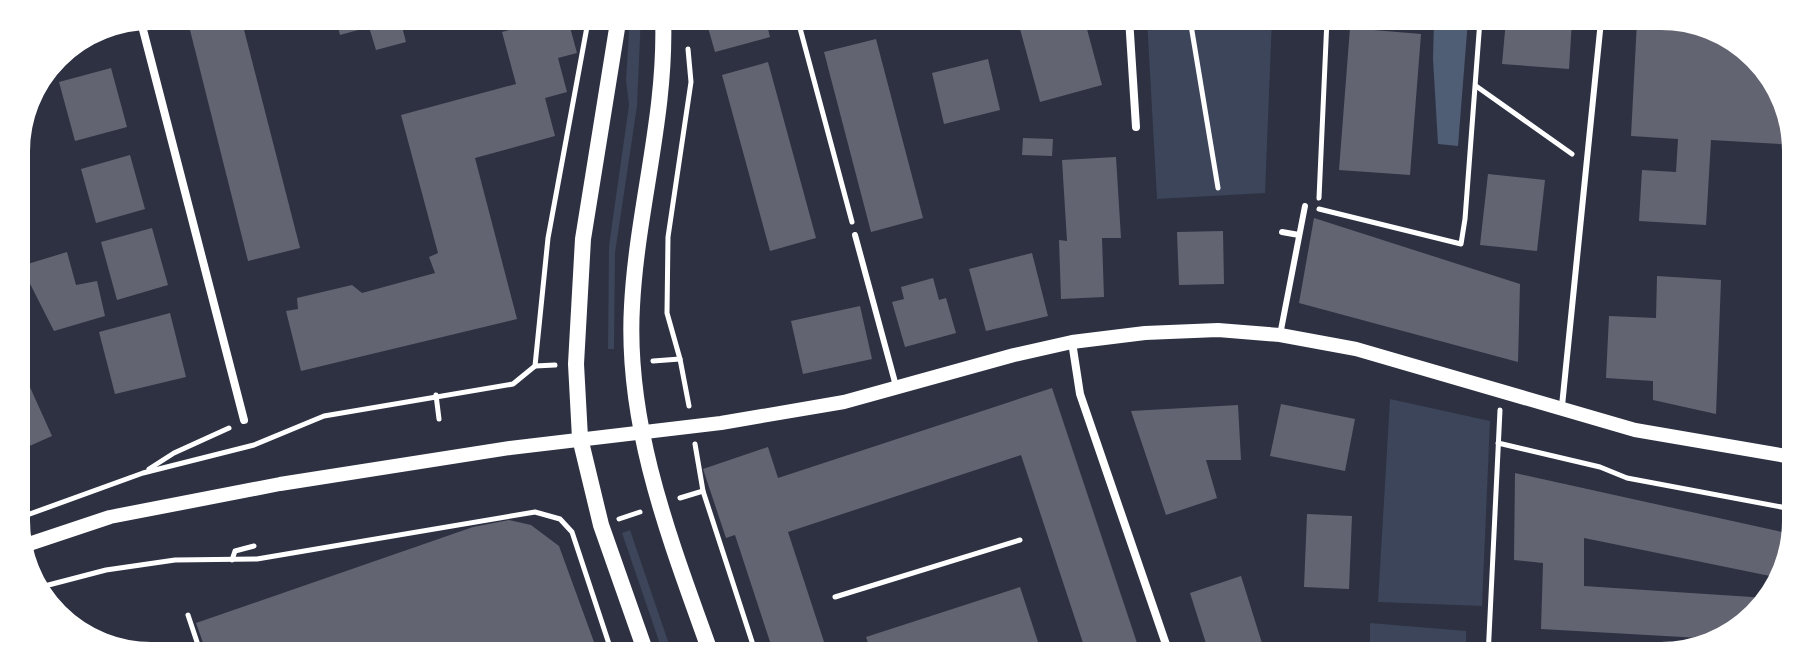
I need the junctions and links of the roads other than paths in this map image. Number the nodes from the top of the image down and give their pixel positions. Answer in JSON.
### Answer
{"nodes":[{"id":1,"x":617,"y":28,"type":"edge"},
{"id":2,"x":663,"y":28,"type":"edge"},
{"id":3,"x":1130,"y":28,"type":"edge"},
{"id":4,"x":1600,"y":28,"type":"edge"},
{"id":5,"x":143,"y":29,"type":"edge"},
{"id":6,"x":1136,"y":127,"type":"dead end"},
{"id":7,"x":1305,"y":206,"type":"dead end"},
{"id":8,"x":1282,"y":232,"type":"dead end"},
{"id":9,"x":855,"y":235,"type":"road end"},
{"id":10,"x":1299,"y":235,"type":"junction"},
{"id":11,"x":1280,"y":335,"type":"junction"},
{"id":12,"x":1072,"y":342,"type":"junction"},
{"id":13,"x":897,"y":389,"type":"junction"},
{"id":14,"x":1561,"y":410,"type":"junction"},
{"id":15,"x":244,"y":420,"type":"road end"},
{"id":16,"x":642,"y":432,"type":"junction"},
{"id":17,"x":580,"y":438,"type":"junction"},
{"id":18,"x":1784,"y":456,"type":"edge"},
{"id":19,"x":30,"y":544,"type":"edge"},
{"id":20,"x":643,"y":644,"type":"edge"},
{"id":21,"x":707,"y":644,"type":"edge"},
{"id":22,"x":1166,"y":644,"type":"edge"}],
"edges":[{"from":1,"to":17,"type":"main road"},
{"from":2,"to":16,"type":"main road"},
{"from":3,"to":6,"type":"street"},
{"from":4,"to":14,"type":"lane"},
{"from":5,"to":15,"type":"street"},
{"from":7,"to":10,"type":"lane"},
{"from":8,"to":10,"type":"lane"},
{"from":9,"to":13,"type":"lane"},
{"from":10,"to":11,"type":"lane"},
{"from":11,"to":12,"type":"street"},
{"from":11,"to":14,"type":"street"},
{"from":12,"to":13,"type":"street"},
{"from":12,"to":22,"type":"street"},
{"from":13,"to":16,"type":"street"},
{"from":14,"to":18,"type":"street"},
{"from":16,"to":17,"type":"street"},
{"from":16,"to":21,"type":"main road"},
{"from":17,"to":19,"type":"street"},
{"from":17,"to":20,"type":"main road"}]}
